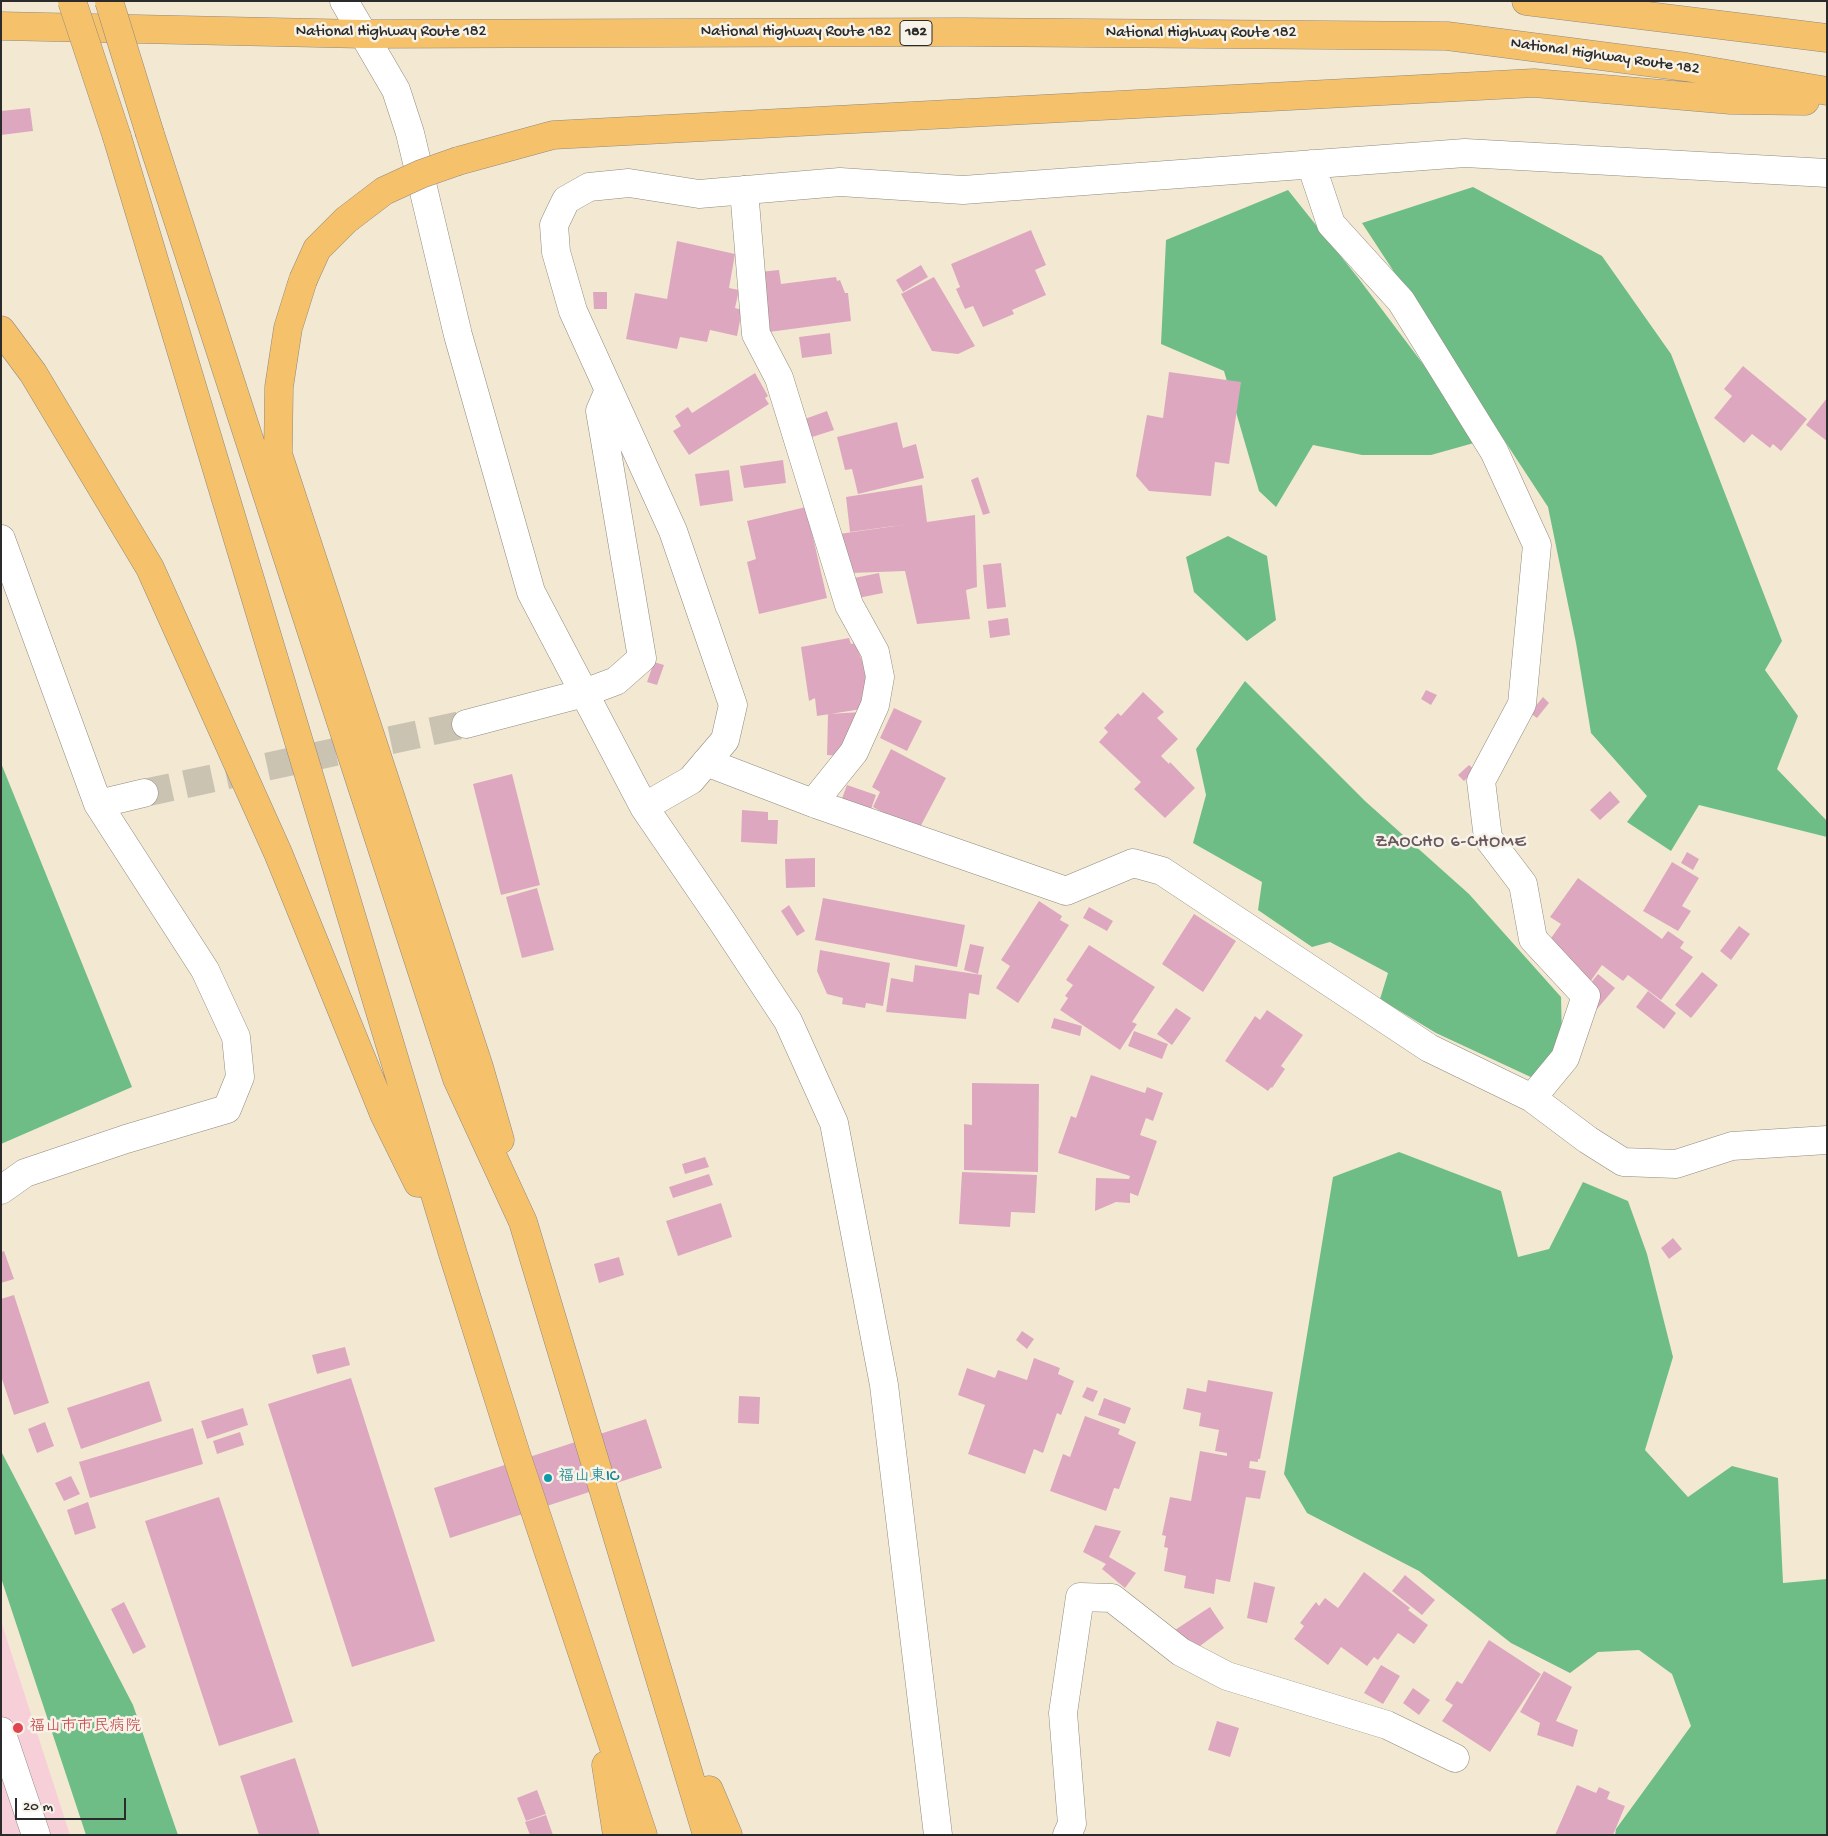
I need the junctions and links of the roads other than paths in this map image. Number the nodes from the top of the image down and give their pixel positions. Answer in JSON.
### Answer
{"nodes":[{"id":1,"x":72,"y":1,"type":"edge"},
{"id":2,"x":109,"y":1,"type":"edge"},
{"id":3,"x":344,"y":1,"type":"edge"},
{"id":4,"x":1526,"y":1,"type":"edge"},
{"id":5,"x":1,"y":26,"type":"edge"},
{"id":6,"x":363,"y":34,"type":"junction"},
{"id":7,"x":1827,"y":38,"type":"edge"},
{"id":8,"x":1827,"y":91,"type":"edge"},
{"id":9,"x":1827,"y":101,"type":"edge"},
{"id":10,"x":1311,"y":164,"type":"junction"},
{"id":11,"x":1827,"y":173,"type":"edge"},
{"id":12,"x":744,"y":190,"type":"junction"},
{"id":13,"x":1,"y":330,"type":"edge"},
{"id":14,"x":609,"y":390,"type":"junction"},
{"id":15,"x":1,"y":539,"type":"edge"},
{"id":16,"x":584,"y":693,"type":"junction"},
{"id":17,"x":466,"y":724,"type":"tunnel mouth"},
{"id":18,"x":706,"y":762,"type":"junction"},
{"id":19,"x":144,"y":793,"type":"tunnel mouth"},
{"id":20,"x":813,"y":803,"type":"junction"},
{"id":21,"x":98,"y":804,"type":"junction"},
{"id":22,"x":644,"y":807,"type":"junction"},
{"id":23,"x":1532,"y":1098,"type":"junction"},
{"id":24,"x":1827,"y":1140,"type":"edge"},
{"id":25,"x":1,"y":1190,"type":"edge"},
{"id":26,"x":523,"y":1222,"type":"junction"},
{"id":27,"x":453,"y":1254,"type":"junction"},
{"id":28,"x":655,"y":1662,"type":"junction"},
{"id":29,"x":594,"y":1686,"type":"junction"},
{"id":30,"x":1,"y":1731,"type":"edge"},
{"id":31,"x":1455,"y":1758,"type":"dead end"},
{"id":32,"x":36,"y":1835,"type":"edge"},
{"id":33,"x":617,"y":1835,"type":"edge"},
{"id":34,"x":643,"y":1835,"type":"edge"},
{"id":35,"x":707,"y":1835,"type":"edge"},
{"id":36,"x":728,"y":1835,"type":"edge"},
{"id":37,"x":938,"y":1835,"type":"edge"},
{"id":38,"x":1067,"y":1835,"type":"edge"}],
"edges":[{"from":1,"to":27,"type":"highway","bridge":true},
{"from":2,"to":26,"type":"highway","bridge":true},
{"from":3,"to":6,"type":"street"},
{"from":4,"to":7,"type":"highway"},
{"from":5,"to":6,"type":"highway","name":"National Highway Route 182","number":"182"},
{"from":6,"to":8,"type":"highway","name":"National Highway Route 182","number":"182"},
{"from":6,"to":16,"type":"street"},
{"from":9,"to":26,"type":"highway","bridge":true},
{"from":10,"to":11,"type":"street"},
{"from":10,"to":12,"type":"street"},
{"from":10,"to":23,"type":"street"},
{"from":12,"to":14,"type":"street"},
{"from":12,"to":20,"type":"street"},
{"from":13,"to":27,"type":"highway"},
{"from":14,"to":16,"type":"street"},
{"from":14,"to":18,"type":"street"},
{"from":15,"to":21,"type":"street"},
{"from":16,"to":17,"type":"street"},
{"from":16,"to":22,"type":"street"},
{"from":18,"to":20,"type":"street"},
{"from":18,"to":22,"type":"street"},
{"from":19,"to":21,"type":"street"},
{"from":20,"to":23,"type":"street"},
{"from":21,"to":25,"type":"street"},
{"from":22,"to":37,"type":"street"},
{"from":23,"to":24,"type":"street"},
{"from":26,"to":28,"type":"highway"},
{"from":27,"to":29,"type":"highway"},
{"from":28,"to":35,"type":"highway"},
{"from":28,"to":36,"type":"highway"},
{"from":29,"to":33,"type":"highway"},
{"from":29,"to":34,"type":"highway"},
{"from":30,"to":32,"type":"street"},
{"from":31,"to":38,"type":"street"}]}
